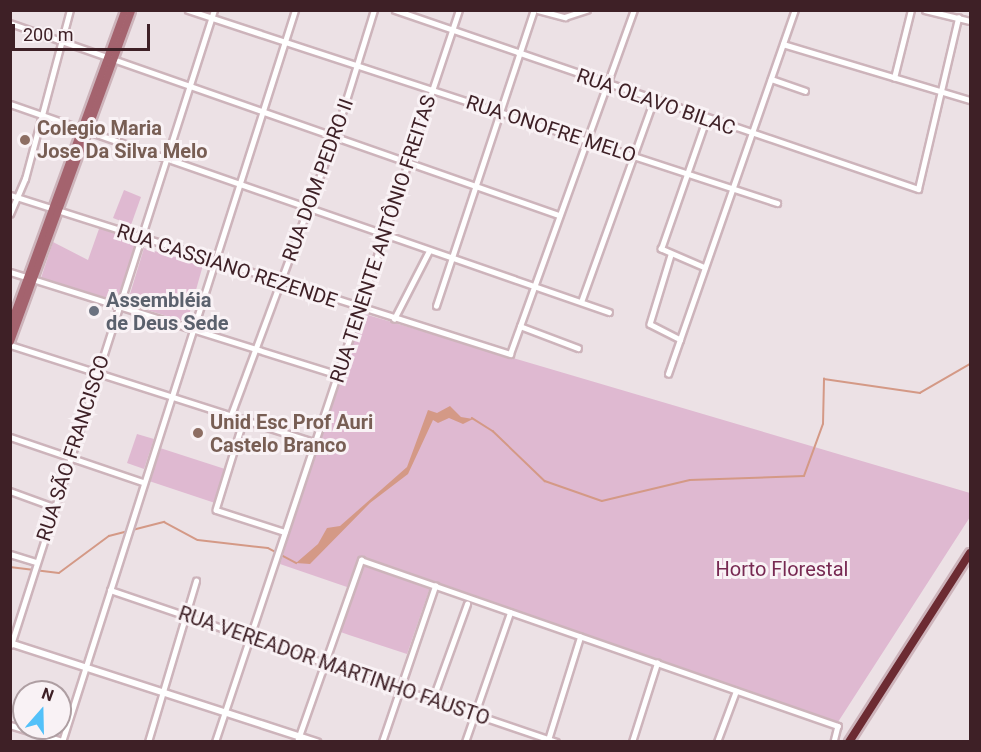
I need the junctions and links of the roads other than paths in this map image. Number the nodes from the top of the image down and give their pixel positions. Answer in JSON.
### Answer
{"nodes":[{"id":1,"x":70,"y":10,"type":"edge"},
{"id":2,"x":124,"y":10,"type":"edge"},
{"id":3,"x":130,"y":10,"type":"edge"},
{"id":4,"x":188,"y":10,"type":"edge"},
{"id":5,"x":214,"y":10,"type":"edge"},
{"id":6,"x":295,"y":10,"type":"edge"},
{"id":7,"x":375,"y":10,"type":"edge"},
{"id":8,"x":395,"y":10,"type":"edge"},
{"id":9,"x":459,"y":10,"type":"edge"},
{"id":10,"x":536,"y":10,"type":"edge"},
{"id":11,"x":587,"y":10,"type":"edge"},
{"id":12,"x":634,"y":10,"type":"edge"},
{"id":13,"x":795,"y":10,"type":"edge"},
{"id":14,"x":911,"y":10,"type":"edge"},
{"id":15,"x":925,"y":10,"type":"edge"},
{"id":16,"x":212,"y":18,"type":"junction"},
{"id":17,"x":958,"y":18,"type":"junction"},
{"id":18,"x":970,"y":21,"type":"edge"},
{"id":19,"x":10,"y":23,"type":"edge"},
{"id":20,"x":453,"y":32,"type":"junction"},
{"id":21,"x":119,"y":34,"type":"junction"},
{"id":22,"x":62,"y":40,"type":"junction"},
{"id":23,"x":284,"y":42,"type":"junction"},
{"id":24,"x":783,"y":44,"type":"junction"},
{"id":25,"x":111,"y":57,"type":"junction"},
{"id":26,"x":521,"y":57,"type":"junction"},
{"id":27,"x":358,"y":66,"type":"junction"},
{"id":28,"x":894,"y":78,"type":"junction"},
{"id":29,"x":771,"y":79,"type":"junction"},
{"id":30,"x":608,"y":85,"type":"junction"},
{"id":31,"x":188,"y":86,"type":"junction"},
{"id":32,"x":432,"y":89,"type":"junction"},
{"id":33,"x":805,"y":91,"type":"dead end"},
{"id":34,"x":942,"y":92,"type":"junction"},
{"id":35,"x":970,"y":100,"type":"edge"},
{"id":36,"x":653,"y":102,"type":"junction"},
{"id":37,"x":10,"y":104,"type":"edge"},
{"id":38,"x":262,"y":111,"type":"junction"},
{"id":39,"x":501,"y":113,"type":"junction"},
{"id":40,"x":42,"y":114,"type":"junction"},
{"id":41,"x":706,"y":120,"type":"junction"},
{"id":42,"x":84,"y":129,"type":"junction"},
{"id":43,"x":335,"y":136,"type":"junction"},
{"id":44,"x":753,"y":136,"type":"junction"},
{"id":45,"x":586,"y":140,"type":"junction"},
{"id":46,"x":634,"y":156,"type":"junction"},
{"id":47,"x":167,"y":159,"type":"junction"},
{"id":48,"x":409,"y":163,"type":"junction"},
{"id":49,"x":686,"y":173,"type":"junction"},
{"id":50,"x":239,"y":183,"type":"junction"},
{"id":51,"x":475,"y":187,"type":"junction"},
{"id":52,"x":733,"y":189,"type":"junction"},
{"id":53,"x":10,"y":195,"type":"edge"},
{"id":54,"x":17,"y":197,"type":"junction"},
{"id":55,"x":777,"y":203,"type":"dead end"},
{"id":56,"x":309,"y":208,"type":"junction"},
{"id":57,"x":55,"y":210,"type":"junction"},
{"id":58,"x":10,"y":214,"type":"edge"},
{"id":59,"x":559,"y":215,"type":"junction"},
{"id":60,"x":386,"y":236,"type":"junction"},
{"id":61,"x":141,"y":238,"type":"junction"},
{"id":62,"x":429,"y":251,"type":"junction"},
{"id":63,"x":671,"y":255,"type":"junction"},
{"id":64,"x":453,"y":260,"type":"junction"},
{"id":65,"x":212,"y":263,"type":"junction"},
{"id":66,"x":705,"y":268,"type":"junction"},
{"id":67,"x":10,"y":272,"type":"edge"},
{"id":68,"x":30,"y":279,"type":"junction"},
{"id":69,"x":280,"y":284,"type":"junction"},
{"id":70,"x":534,"y":288,"type":"junction"},
{"id":71,"x":581,"y":303,"type":"junction"},
{"id":72,"x":436,"y":306,"type":"dead end"},
{"id":73,"x":119,"y":307,"type":"junction"},
{"id":74,"x":360,"y":309,"type":"junction"},
{"id":75,"x":609,"y":312,"type":"dead end"},
{"id":76,"x":394,"y":319,"type":"junction"},
{"id":77,"x":10,"y":324,"type":"edge"},
{"id":78,"x":520,"y":326,"type":"junction"},
{"id":79,"x":192,"y":330,"type":"junction"},
{"id":80,"x":680,"y":339,"type":"junction"},
{"id":81,"x":10,"y":343,"type":"edge"},
{"id":82,"x":578,"y":348,"type":"dead end"},
{"id":83,"x":255,"y":350,"type":"junction"},
{"id":84,"x":98,"y":371,"type":"junction"},
{"id":85,"x":338,"y":375,"type":"junction"},
{"id":86,"x":668,"y":375,"type":"dead end"},
{"id":87,"x":171,"y":395,"type":"junction"},
{"id":88,"x":231,"y":415,"type":"junction"},
{"id":89,"x":244,"y":419,"type":"junction"},
{"id":90,"x":10,"y":437,"type":"edge"},
{"id":91,"x":318,"y":443,"type":"junction"},
{"id":92,"x":70,"y":459,"type":"junction"},
{"id":93,"x":143,"y":482,"type":"junction"},
{"id":94,"x":10,"y":491,"type":"edge"},
{"id":95,"x":54,"y":507,"type":"junction"},
{"id":96,"x":285,"y":532,"type":"junction"},
{"id":97,"x":970,"y":553,"type":"edge"},
{"id":98,"x":10,"y":554,"type":"edge"},
{"id":99,"x":37,"y":562,"type":"junction"},
{"id":100,"x":966,"y":567,"type":"edge"},
{"id":101,"x":196,"y":581,"type":"dead end"},
{"id":102,"x":435,"y":586,"type":"junction"},
{"id":103,"x":110,"y":590,"type":"junction"},
{"id":104,"x":467,"y":604,"type":"dead end"},
{"id":105,"x":510,"y":613,"type":"junction"},
{"id":106,"x":187,"y":616,"type":"junction"},
{"id":107,"x":580,"y":637,"type":"junction"},
{"id":108,"x":251,"y":638,"type":"junction"},
{"id":109,"x":11,"y":644,"type":"edge"},
{"id":110,"x":324,"y":661,"type":"junction"},
{"id":111,"x":657,"y":663,"type":"junction"},
{"id":112,"x":87,"y":665,"type":"junction"},
{"id":113,"x":400,"y":687,"type":"junction"},
{"id":114,"x":164,"y":690,"type":"junction"},
{"id":115,"x":736,"y":691,"type":"junction"},
{"id":116,"x":433,"y":699,"type":"junction"},
{"id":117,"x":226,"y":712,"type":"junction"},
{"id":118,"x":475,"y":713,"type":"junction"},
{"id":119,"x":10,"y":725,"type":"edge"},
{"id":120,"x":298,"y":738,"type":"edge"},
{"id":121,"x":548,"y":740,"type":"edge"},
{"id":122,"x":62,"y":741,"type":"edge"},
{"id":123,"x":148,"y":741,"type":"edge"},
{"id":124,"x":215,"y":741,"type":"edge"},
{"id":125,"x":317,"y":741,"type":"edge"},
{"id":126,"x":382,"y":741,"type":"edge"},
{"id":127,"x":465,"y":741,"type":"edge"},
{"id":128,"x":556,"y":741,"type":"edge"},
{"id":129,"x":632,"y":741,"type":"edge"},
{"id":130,"x":717,"y":741,"type":"edge"},
{"id":131,"x":834,"y":741,"type":"edge"},
{"id":132,"x":849,"y":741,"type":"edge"}],
"edges":[{"from":1,"to":22,"type":"street"},
{"from":2,"to":21,"type":"main road"},
{"from":3,"to":21,"type":"main road"},
{"from":4,"to":16,"type":"street","name":"RUA ONOFRE MELO"},
{"from":5,"to":16,"type":"street","name":"RUA SÃO FRANCISCO"},
{"from":6,"to":23,"type":"street"},
{"from":7,"to":27,"type":"street","name":"RUA DOM PEDRO II"},
{"from":8,"to":20,"type":"street","name":"RUA OLAVO BILAC"},
{"from":9,"to":20,"type":"street","name":"RUA TENENTE ANTÔNIO FREITAS"},
{"from":10,"to":11,"type":"street"},
{"from":10,"to":26,"type":"street"},
{"from":12,"to":30,"type":"street"},
{"from":13,"to":24,"type":"street"},
{"from":14,"to":28,"type":"street"},
{"from":15,"to":17,"type":"street"},
{"from":16,"to":23,"type":"street","name":"RUA ONOFRE MELO"},
{"from":16,"to":31,"type":"street","name":"RUA SÃO FRANCISCO"},
{"from":17,"to":18,"type":"street"},
{"from":17,"to":34,"type":"street"},
{"from":19,"to":22,"type":"street"},
{"from":20,"to":26,"type":"street","name":"RUA OLAVO BILAC"},
{"from":20,"to":32,"type":"street","name":"RUA TENENTE ANTÔNIO FREITAS"},
{"from":21,"to":25,"type":"main road"},
{"from":22,"to":25,"type":"street"},
{"from":22,"to":40,"type":"street"},
{"from":23,"to":27,"type":"street","name":"RUA ONOFRE MELO"},
{"from":23,"to":38,"type":"street"},
{"from":24,"to":28,"type":"street"},
{"from":24,"to":29,"type":"street"},
{"from":25,"to":31,"type":"street"},
{"from":25,"to":42,"type":"main road"},
{"from":26,"to":30,"type":"street","name":"RUA OLAVO BILAC"},
{"from":26,"to":39,"type":"street"},
{"from":27,"to":32,"type":"street","name":"RUA ONOFRE MELO"},
{"from":27,"to":43,"type":"street","name":"RUA DOM PEDRO II"},
{"from":28,"to":34,"type":"street"},
{"from":29,"to":33,"type":"street"},
{"from":29,"to":44,"type":"street"},
{"from":30,"to":36,"type":"street","name":"RUA OLAVO BILAC"},
{"from":30,"to":45,"type":"street"},
{"from":31,"to":38,"type":"street"},
{"from":31,"to":47,"type":"street","name":"RUA SÃO FRANCISCO"},
{"from":32,"to":39,"type":"street","name":"RUA ONOFRE MELO"},
{"from":32,"to":48,"type":"street","name":"RUA TENENTE ANTÔNIO FREITAS"},
{"from":34,"to":35,"type":"street"},
{"from":34,"to":44,"type":"street","name":"RUA OLAVO BILAC"},
{"from":36,"to":41,"type":"street","name":"RUA OLAVO BILAC"},
{"from":36,"to":46,"type":"street"},
{"from":37,"to":40,"type":"street"},
{"from":38,"to":43,"type":"street"},
{"from":38,"to":50,"type":"street"},
{"from":39,"to":45,"type":"street","name":"RUA ONOFRE MELO"},
{"from":39,"to":51,"type":"street"},
{"from":40,"to":42,"type":"street"},
{"from":40,"to":54,"type":"street"},
{"from":41,"to":44,"type":"street","name":"RUA OLAVO BILAC"},
{"from":41,"to":49,"type":"street"},
{"from":42,"to":47,"type":"street"},
{"from":42,"to":57,"type":"main road"},
{"from":43,"to":48,"type":"street"},
{"from":43,"to":56,"type":"street","name":"RUA DOM PEDRO II"},
{"from":44,"to":52,"type":"street"},
{"from":45,"to":46,"type":"street","name":"RUA ONOFRE MELO"},
{"from":45,"to":59,"type":"street"},
{"from":46,"to":49,"type":"street","name":"RUA ONOFRE MELO"},
{"from":46,"to":71,"type":"street"},
{"from":47,"to":50,"type":"street"},
{"from":47,"to":61,"type":"street","name":"RUA SÃO FRANCISCO"},
{"from":48,"to":51,"type":"street"},
{"from":48,"to":60,"type":"street","name":"RUA TENENTE ANTÔNIO FREITAS"},
{"from":49,"to":52,"type":"street","name":"RUA ONOFRE MELO"},
{"from":49,"to":63,"type":"street"},
{"from":50,"to":56,"type":"street"},
{"from":50,"to":65,"type":"street"},
{"from":51,"to":59,"type":"street"},
{"from":51,"to":64,"type":"street"},
{"from":52,"to":55,"type":"street","name":"RUA ONOFRE MELO"},
{"from":52,"to":66,"type":"street"},
{"from":53,"to":54,"type":"street","name":"RUA CASSIANO REZENDE"},
{"from":54,"to":57,"type":"street","name":"RUA CASSIANO REZENDE"},
{"from":54,"to":58,"type":"street"},
{"from":56,"to":60,"type":"street"},
{"from":56,"to":69,"type":"street","name":"RUA DOM PEDRO II"},
{"from":57,"to":61,"type":"street","name":"RUA CASSIANO REZENDE"},
{"from":57,"to":68,"type":"main road"},
{"from":59,"to":70,"type":"street"},
{"from":60,"to":62,"type":"street"},
{"from":60,"to":74,"type":"street","name":"RUA TENENTE ANTÔNIO FREITAS"},
{"from":61,"to":65,"type":"street","name":"RUA CASSIANO REZENDE"},
{"from":61,"to":73,"type":"street","name":"RUA SÃO FRANCISCO"},
{"from":62,"to":64,"type":"street"},
{"from":62,"to":76,"type":"street"},
{"from":63,"to":66,"type":"street"},
{"from":63,"to":80,"type":"street"},
{"from":64,"to":70,"type":"street"},
{"from":64,"to":72,"type":"street"},
{"from":65,"to":69,"type":"street","name":"RUA CASSIANO REZENDE"},
{"from":65,"to":79,"type":"street"},
{"from":66,"to":80,"type":"street"},
{"from":67,"to":68,"type":"street"},
{"from":68,"to":73,"type":"street"},
{"from":68,"to":77,"type":"main road"},
{"from":68,"to":81,"type":"main road"},
{"from":69,"to":74,"type":"street","name":"RUA CASSIANO REZENDE"},
{"from":69,"to":83,"type":"street","name":"RUA DOM PEDRO II"},
{"from":70,"to":71,"type":"street"},
{"from":70,"to":78,"type":"street"},
{"from":71,"to":75,"type":"street"},
{"from":73,"to":79,"type":"street"},
{"from":73,"to":84,"type":"street","name":"RUA SÃO FRANCISCO"},
{"from":74,"to":76,"type":"street","name":"RUA CASSIANO REZENDE"},
{"from":74,"to":85,"type":"street","name":"RUA TENENTE ANTÔNIO FREITAS"},
{"from":76,"to":78,"type":"street","name":"RUA CASSIANO REZENDE"},
{"from":78,"to":82,"type":"street"},
{"from":79,"to":83,"type":"street"},
{"from":79,"to":87,"type":"street"},
{"from":80,"to":86,"type":"street"},
{"from":81,"to":84,"type":"street"},
{"from":83,"to":85,"type":"street"},
{"from":83,"to":88,"type":"street","name":"RUA DOM PEDRO II"},
{"from":84,"to":87,"type":"street"},
{"from":84,"to":92,"type":"street","name":"RUA SÃO FRANCISCO"},
{"from":85,"to":91,"type":"street","name":"RUA TENENTE ANTÔNIO FREITAS"},
{"from":87,"to":88,"type":"street"},
{"from":87,"to":93,"type":"street"},
{"from":88,"to":89,"type":"street"},
{"from":89,"to":91,"type":"street"},
{"from":89,"to":96,"type":"street"},
{"from":90,"to":92,"type":"street"},
{"from":91,"to":96,"type":"street","name":"RUA TENENTE ANTÔNIO FREITAS"},
{"from":92,"to":93,"type":"street"},
{"from":92,"to":95,"type":"street","name":"RUA SÃO FRANCISCO"},
{"from":93,"to":103,"type":"street"},
{"from":94,"to":95,"type":"street"},
{"from":95,"to":99,"type":"street","name":"RUA SÃO FRANCISCO"},
{"from":96,"to":108,"type":"street","name":"RUA TENENTE ANTÔNIO FREITAS"},
{"from":97,"to":100,"type":"highway"},
{"from":98,"to":99,"type":"street"},
{"from":99,"to":109,"type":"street","name":"RUA SÃO FRANCISCO"},
{"from":100,"to":132,"type":"highway"},
{"from":101,"to":106,"type":"street"},
{"from":102,"to":105,"type":"street"},
{"from":102,"to":110,"type":"street"},
{"from":102,"to":113,"type":"street"},
{"from":103,"to":106,"type":"street","name":"RUA VEREADOR MARTINHO FAUSTO"},
{"from":103,"to":112,"type":"street"},
{"from":104,"to":116,"type":"street"},
{"from":105,"to":107,"type":"street"},
{"from":105,"to":118,"type":"street"},
{"from":106,"to":108,"type":"street","name":"RUA VEREADOR MARTINHO FAUSTO"},
{"from":106,"to":114,"type":"street"},
{"from":107,"to":111,"type":"street"},
{"from":107,"to":121,"type":"street"},
{"from":108,"to":110,"type":"street","name":"RUA VEREADOR MARTINHO FAUSTO"},
{"from":108,"to":117,"type":"street","name":"RUA TENENTE ANTÔNIO FREITAS"},
{"from":109,"to":112,"type":"street"},
{"from":110,"to":113,"type":"street","name":"RUA VEREADOR MARTINHO FAUSTO"},
{"from":110,"to":120,"type":"street"},
{"from":111,"to":115,"type":"street"},
{"from":111,"to":129,"type":"street"},
{"from":112,"to":114,"type":"street"},
{"from":112,"to":122,"type":"street"},
{"from":113,"to":116,"type":"street","name":"RUA VEREADOR MARTINHO FAUSTO"},
{"from":113,"to":126,"type":"street"},
{"from":114,"to":117,"type":"street"},
{"from":114,"to":123,"type":"street"},
{"from":115,"to":130,"type":"street"},
{"from":115,"to":131,"type":"street"},
{"from":116,"to":118,"type":"street","name":"RUA VEREADOR MARTINHO FAUSTO"},
{"from":117,"to":120,"type":"street"},
{"from":117,"to":124,"type":"street","name":"RUA TENENTE ANTÔNIO FREITAS"},
{"from":118,"to":121,"type":"street","name":"RUA VEREADOR MARTINHO FAUSTO"},
{"from":118,"to":127,"type":"street"},
{"from":119,"to":122,"type":"street"},
{"from":120,"to":125,"type":"street"},
{"from":121,"to":128,"type":"street","name":"RUA VEREADOR MARTINHO FAUSTO"}]}
